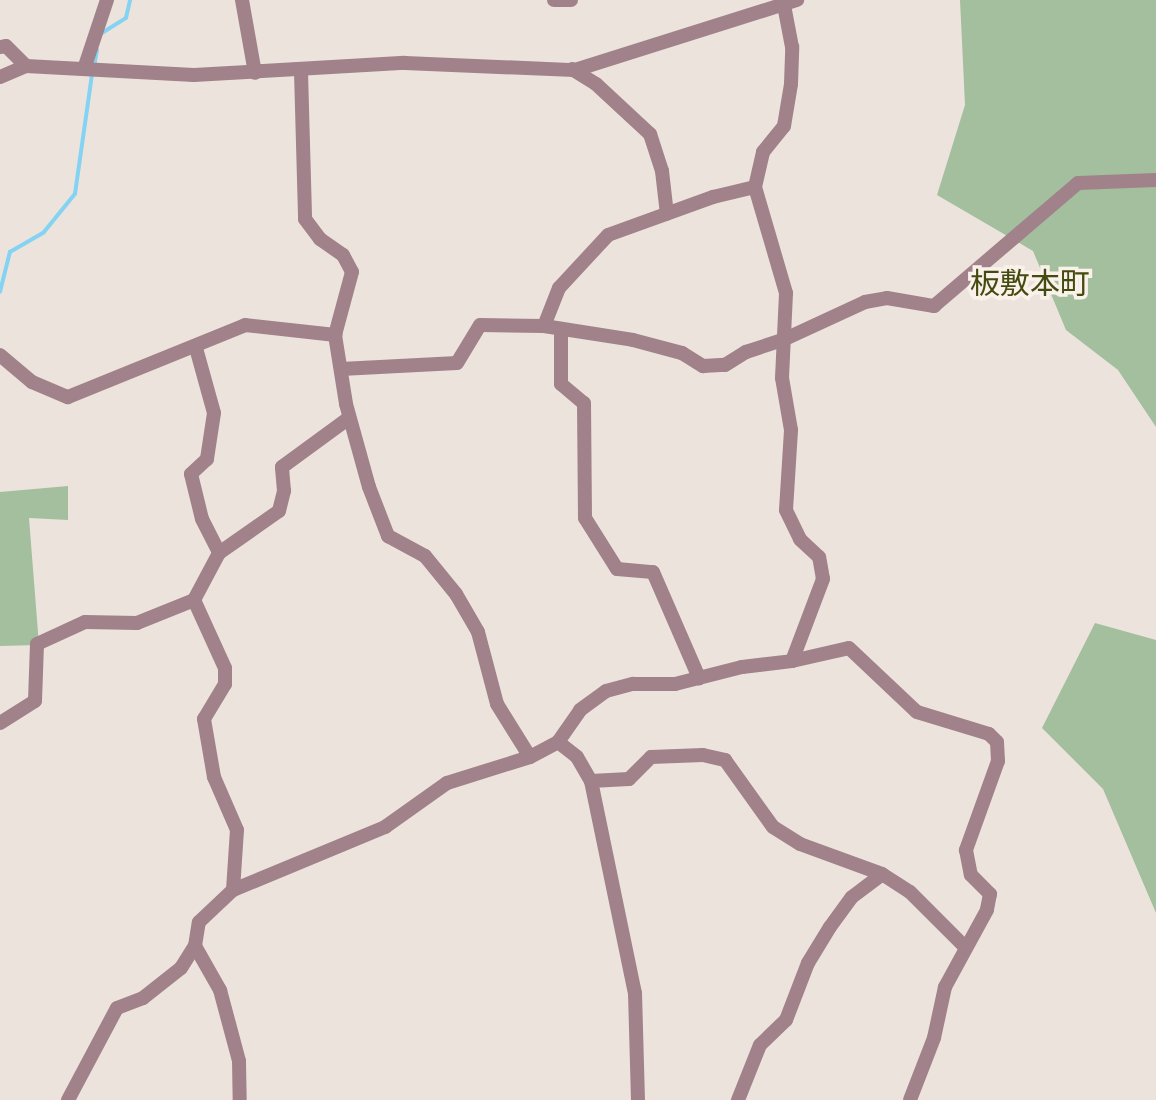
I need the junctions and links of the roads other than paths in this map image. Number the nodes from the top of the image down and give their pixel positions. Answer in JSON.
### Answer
{"nodes":[{"id":1,"x":107,"y":0,"type":"edge"},
{"id":2,"x":242,"y":0,"type":"edge"},
{"id":3,"x":554,"y":0,"type":"edge"},
{"id":4,"x":570,"y":0,"type":"edge"},
{"id":5,"x":788,"y":2,"type":"edge"},
{"id":6,"x":0,"y":47,"type":"edge"},
{"id":7,"x":26,"y":66,"type":"junction"},
{"id":8,"x":84,"y":69,"type":"junction"},
{"id":9,"x":572,"y":69,"type":"junction"},
{"id":10,"x":301,"y":72,"type":"junction"},
{"id":11,"x":255,"y":73,"type":"junction"},
{"id":12,"x":0,"y":77,"type":"edge"},
{"id":13,"x":1156,"y":180,"type":"edge"},
{"id":14,"x":755,"y":187,"type":"junction"},
{"id":15,"x":667,"y":214,"type":"junction"},
{"id":16,"x":544,"y":326,"type":"junction"},
{"id":17,"x":561,"y":329,"type":"junction"},
{"id":18,"x":335,"y":335,"type":"junction"},
{"id":19,"x":785,"y":339,"type":"junction"},
{"id":20,"x":196,"y":348,"type":"junction"},
{"id":21,"x":0,"y":355,"type":"edge"},
{"id":22,"x":341,"y":369,"type":"junction"},
{"id":23,"x":349,"y":418,"type":"junction"},
{"id":24,"x":219,"y":553,"type":"junction"},
{"id":25,"x":194,"y":600,"type":"junction"},
{"id":26,"x":792,"y":662,"type":"junction"},
{"id":27,"x":699,"y":678,"type":"junction"},
{"id":28,"x":0,"y":723,"type":"edge"},
{"id":29,"x":558,"y":742,"type":"junction"},
{"id":30,"x":530,"y":757,"type":"junction"},
{"id":31,"x":591,"y":782,"type":"junction"},
{"id":32,"x":882,"y":874,"type":"junction"},
{"id":33,"x":233,"y":890,"type":"junction"},
{"id":34,"x":195,"y":946,"type":"junction"},
{"id":35,"x":965,"y":947,"type":"junction"},
{"id":36,"x":68,"y":1100,"type":"edge"},
{"id":37,"x":240,"y":1100,"type":"edge"},
{"id":38,"x":638,"y":1100,"type":"edge"},
{"id":39,"x":738,"y":1100,"type":"edge"},
{"id":40,"x":910,"y":1100,"type":"edge"}],
"edges":[{"from":1,"to":8,"type":"street"},
{"from":2,"to":11,"type":"street"},
{"from":3,"to":4,"type":"street"},
{"from":5,"to":9,"type":"street"},
{"from":5,"to":14,"type":"street"},
{"from":6,"to":7,"type":"street"},
{"from":7,"to":8,"type":"street"},
{"from":7,"to":12,"type":"street"},
{"from":8,"to":11,"type":"street"},
{"from":9,"to":10,"type":"street"},
{"from":9,"to":15,"type":"street"},
{"from":10,"to":11,"type":"street"},
{"from":10,"to":18,"type":"street"},
{"from":13,"to":19,"type":"street"},
{"from":14,"to":15,"type":"street"},
{"from":14,"to":19,"type":"street"},
{"from":15,"to":16,"type":"street"},
{"from":16,"to":17,"type":"street"},
{"from":16,"to":22,"type":"street"},
{"from":17,"to":19,"type":"street"},
{"from":17,"to":27,"type":"street"},
{"from":18,"to":20,"type":"street"},
{"from":18,"to":22,"type":"street"},
{"from":19,"to":26,"type":"street"},
{"from":20,"to":21,"type":"street"},
{"from":20,"to":24,"type":"street"},
{"from":22,"to":23,"type":"street"},
{"from":23,"to":24,"type":"street"},
{"from":23,"to":30,"type":"street"},
{"from":24,"to":25,"type":"street"},
{"from":25,"to":28,"type":"street"},
{"from":25,"to":33,"type":"street"},
{"from":26,"to":27,"type":"street"},
{"from":26,"to":35,"type":"street"},
{"from":27,"to":29,"type":"street"},
{"from":29,"to":30,"type":"street"},
{"from":29,"to":31,"type":"street"},
{"from":30,"to":33,"type":"street"},
{"from":31,"to":32,"type":"street"},
{"from":31,"to":38,"type":"street"},
{"from":32,"to":35,"type":"street"},
{"from":32,"to":39,"type":"street"},
{"from":33,"to":34,"type":"street"},
{"from":34,"to":36,"type":"street"},
{"from":34,"to":37,"type":"street"},
{"from":35,"to":40,"type":"street"}]}
